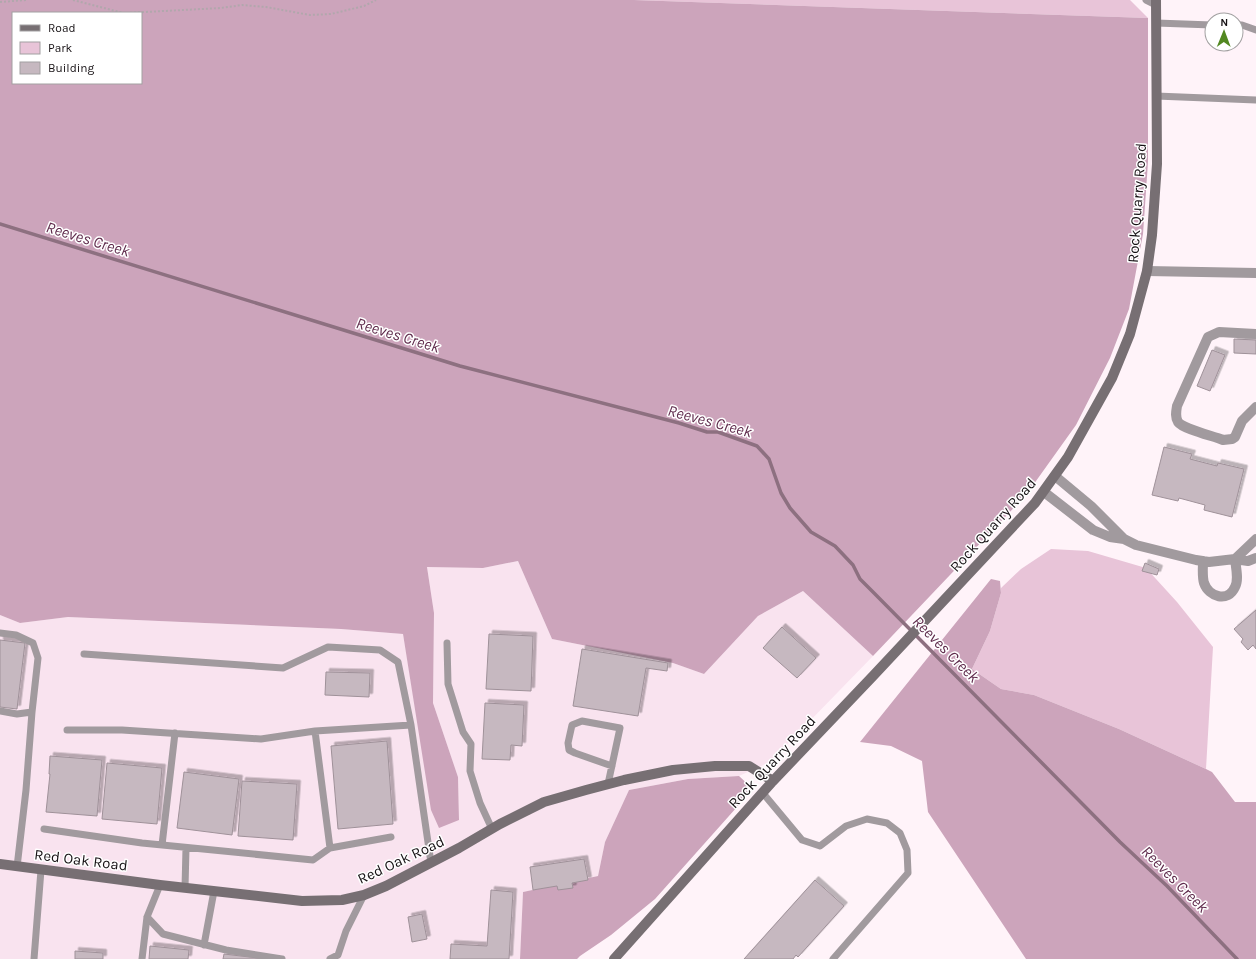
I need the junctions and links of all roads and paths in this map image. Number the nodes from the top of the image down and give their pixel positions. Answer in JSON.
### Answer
{"nodes":[{"id":1,"x":26,"y":0,"type":"edge"},
{"id":2,"x":73,"y":0,"type":"edge"},
{"id":3,"x":376,"y":0,"type":"edge"},
{"id":4,"x":1146,"y":0,"type":"edge"},
{"id":5,"x":0,"y":2,"type":"edge"},
{"id":6,"x":1156,"y":3,"type":"edge"},
{"id":7,"x":121,"y":12,"type":"edge"},
{"id":8,"x":142,"y":12,"type":"edge"},
{"id":9,"x":1156,"y":23,"type":"junction"},
{"id":10,"x":1204,"y":25,"type":"edge"},
{"id":11,"x":1244,"y":26,"type":"edge"},
{"id":12,"x":1256,"y":30,"type":"edge"},
{"id":13,"x":1156,"y":96,"type":"junction"},
{"id":14,"x":1256,"y":100,"type":"edge"},
{"id":15,"x":1147,"y":271,"type":"junction"},
{"id":16,"x":1256,"y":273,"type":"edge"},
{"id":17,"x":1256,"y":334,"type":"edge"},
{"id":18,"x":1256,"y":407,"type":"edge"},
{"id":19,"x":1055,"y":476,"type":"junction"},
{"id":20,"x":1044,"y":492,"type":"junction"},
{"id":21,"x":1124,"y":539,"type":"junction"},
{"id":22,"x":1256,"y":539,"type":"edge"},
{"id":23,"x":1256,"y":558,"type":"edge"},
{"id":24,"x":1235,"y":560,"type":"junction"},
{"id":25,"x":1203,"y":561,"type":"junction"},
{"id":26,"x":0,"y":633,"type":"edge"},
{"id":27,"x":447,"y":643,"type":"dead end"},
{"id":28,"x":84,"y":654,"type":"dead end"},
{"id":29,"x":0,"y":711,"type":"edge"},
{"id":30,"x":32,"y":712,"type":"junction"},
{"id":31,"x":411,"y":725,"type":"junction"},
{"id":32,"x":67,"y":730,"type":"dead end"},
{"id":33,"x":315,"y":731,"type":"junction"},
{"id":34,"x":175,"y":733,"type":"junction"},
{"id":35,"x":612,"y":766,"type":"junction"},
{"id":36,"x":773,"y":781,"type":"junction"},
{"id":37,"x":608,"y":784,"type":"junction"},
{"id":38,"x":762,"y":792,"type":"junction"},
{"id":39,"x":44,"y":829,"type":"dead end"},
{"id":40,"x":492,"y":829,"type":"junction"},
{"id":41,"x":391,"y":837,"type":"dead end"},
{"id":42,"x":162,"y":844,"type":"junction"},
{"id":43,"x":186,"y":848,"type":"junction"},
{"id":44,"x":330,"y":848,"type":"junction"},
{"id":45,"x":432,"y":863,"type":"junction"},
{"id":46,"x":0,"y":864,"type":"edge"},
{"id":47,"x":17,"y":867,"type":"junction"},
{"id":48,"x":41,"y":870,"type":"junction"},
{"id":49,"x":160,"y":885,"type":"junction"},
{"id":50,"x":185,"y":888,"type":"junction"},
{"id":51,"x":214,"y":891,"type":"junction"},
{"id":52,"x":364,"y":895,"type":"junction"},
{"id":53,"x":147,"y":917,"type":"junction"},
{"id":54,"x":204,"y":945,"type":"junction"},
{"id":55,"x":34,"y":959,"type":"edge"},
{"id":56,"x":142,"y":959,"type":"edge"},
{"id":57,"x":282,"y":959,"type":"edge"},
{"id":58,"x":330,"y":959,"type":"edge"},
{"id":59,"x":614,"y":959,"type":"edge"},
{"id":60,"x":833,"y":959,"type":"edge"}],
"edges":[{"from":1,"to":5,"type":"path"},
{"from":2,"to":7,"type":"path"},
{"from":3,"to":8,"type":"path"},
{"from":4,"to":6,"type":"lane"},
{"from":6,"to":9,"type":"street","name":"Rock Quarry Road"},
{"from":9,"to":10,"type":"lane"},
{"from":9,"to":13,"type":"street","name":"Rock Quarry Road"},
{"from":11,"to":12,"type":"lane"},
{"from":13,"to":14,"type":"lane"},
{"from":13,"to":15,"type":"street","name":"Rock Quarry Road"},
{"from":15,"to":16,"type":"street"},
{"from":15,"to":19,"type":"street","name":"Rock Quarry Road"},
{"from":17,"to":18,"type":"street"},
{"from":19,"to":20,"type":"street","name":"Rock Quarry Road"},
{"from":19,"to":21,"type":"street"},
{"from":20,"to":21,"type":"street"},
{"from":20,"to":36,"type":"street","name":"Rock Quarry Road"},
{"from":21,"to":25,"type":"street"},
{"from":22,"to":24,"type":"street"},
{"from":23,"to":24,"type":"street"},
{"from":24,"to":25,"type":"street"},
{"from":24,"to":25,"type":"street"},
{"from":26,"to":30,"type":"lane"},
{"from":27,"to":40,"type":"lane"},
{"from":28,"to":31,"type":"lane"},
{"from":29,"to":30,"type":"lane"},
{"from":30,"to":47,"type":"lane"},
{"from":31,"to":33,"type":"lane"},
{"from":31,"to":45,"type":"lane"},
{"from":32,"to":34,"type":"lane"},
{"from":33,"to":34,"type":"lane"},
{"from":33,"to":44,"type":"lane"},
{"from":34,"to":42,"type":"lane"},
{"from":35,"to":35,"type":"lane"},
{"from":35,"to":37,"type":"lane"},
{"from":36,"to":37,"type":"street","name":"Red Oak Road"},
{"from":36,"to":38,"type":"street","name":"Rock Quarry Road"},
{"from":37,"to":40,"type":"street","name":"Red Oak Road"},
{"from":38,"to":59,"type":"street","name":"Rock Quarry Road"},
{"from":38,"to":60,"type":"lane"},
{"from":39,"to":42,"type":"lane"},
{"from":40,"to":45,"type":"street","name":"Red Oak Road"},
{"from":41,"to":44,"type":"lane"},
{"from":42,"to":43,"type":"lane"},
{"from":43,"to":44,"type":"lane"},
{"from":43,"to":50,"type":"lane"},
{"from":45,"to":52,"type":"street","name":"Red Oak Road"},
{"from":46,"to":47,"type":"street","name":"Red Oak Road"},
{"from":47,"to":48,"type":"street","name":"Red Oak Road"},
{"from":48,"to":49,"type":"street","name":"Red Oak Road"},
{"from":48,"to":55,"type":"lane"},
{"from":49,"to":50,"type":"street","name":"Red Oak Road"},
{"from":49,"to":53,"type":"lane"},
{"from":50,"to":51,"type":"street","name":"Red Oak Road"},
{"from":51,"to":52,"type":"street","name":"Red Oak Road"},
{"from":51,"to":54,"type":"lane"},
{"from":52,"to":58,"type":"lane"},
{"from":53,"to":54,"type":"lane"},
{"from":53,"to":56,"type":"lane"},
{"from":54,"to":57,"type":"lane"}]}
